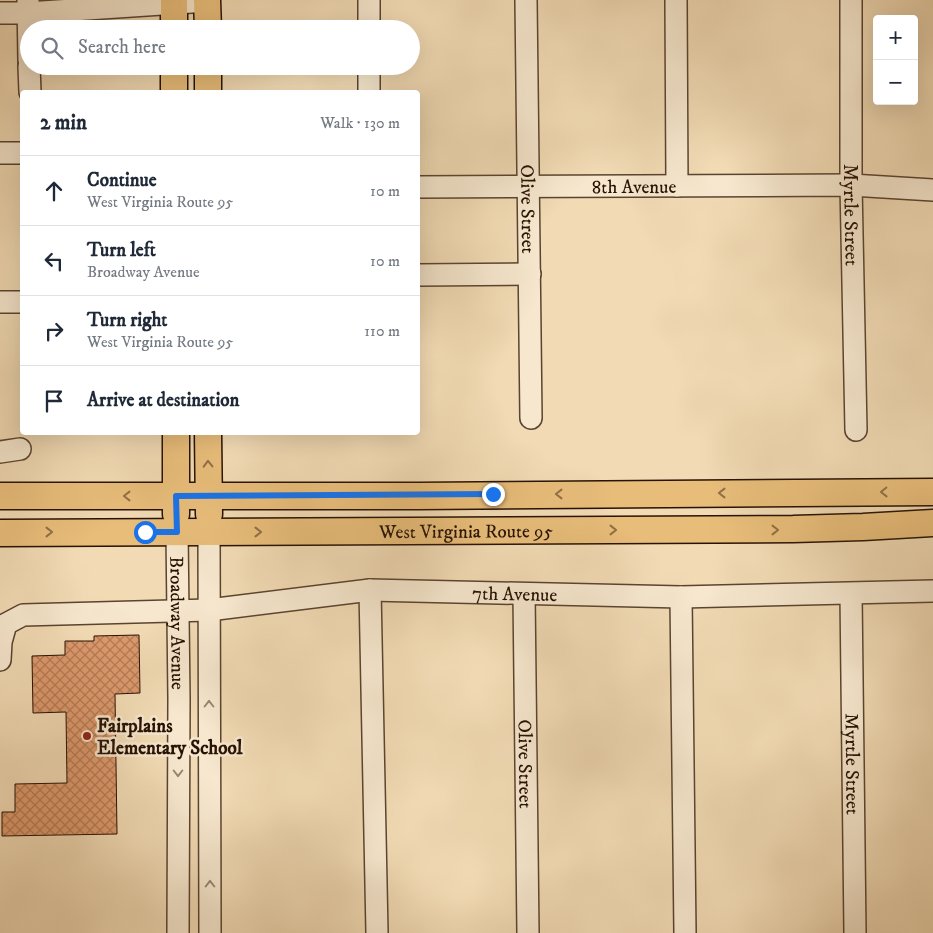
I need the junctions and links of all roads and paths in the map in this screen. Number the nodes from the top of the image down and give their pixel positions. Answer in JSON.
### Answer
{"nodes":[{"id":1,"x":207,"y":0,"type":"edge"},
{"id":2,"x":369,"y":0,"type":"edge"},
{"id":3,"x":526,"y":0,"type":"edge"},
{"id":4,"x":676,"y":0,"type":"edge"},
{"id":5,"x":851,"y":0,"type":"edge"},
{"id":6,"x":174,"y":1,"type":"edge"},
{"id":7,"x":27,"y":6,"type":"edge"},
{"id":8,"x":0,"y":13,"type":"edge"},
{"id":9,"x":28,"y":20,"type":"edge"},
{"id":10,"x":174,"y":20,"type":"edge"},
{"id":11,"x":208,"y":20,"type":"edge"},
{"id":12,"x":369,"y":20,"type":"edge"},
{"id":13,"x":29,"y":75,"type":"edge"},
{"id":14,"x":174,"y":75,"type":"edge"},
{"id":15,"x":208,"y":75,"type":"edge"},
{"id":16,"x":369,"y":75,"type":"edge"},
{"id":17,"x":30,"y":90,"type":"edge"},
{"id":18,"x":174,"y":90,"type":"edge"},
{"id":19,"x":208,"y":90,"type":"edge"},
{"id":20,"x":369,"y":90,"type":"edge"},
{"id":21,"x":0,"y":153,"type":"edge"},
{"id":22,"x":20,"y":153,"type":"edge"},
{"id":23,"x":851,"y":185,"type":"junction"},
{"id":24,"x":528,"y":186,"type":"junction"},
{"id":25,"x":677,"y":186,"type":"junction"},
{"id":26,"x":420,"y":187,"type":"edge"},
{"id":27,"x":933,"y":190,"type":"edge"},
{"id":28,"x":530,"y":274,"type":"junction"},
{"id":29,"x":420,"y":275,"type":"edge"},
{"id":30,"x":0,"y":302,"type":"edge"},
{"id":31,"x":20,"y":302,"type":"edge"},
{"id":32,"x":531,"y":418,"type":"dead end"},
{"id":33,"x":856,"y":430,"type":"dead end"},
{"id":34,"x":176,"y":435,"type":"edge"},
{"id":35,"x":208,"y":435,"type":"edge"},
{"id":36,"x":933,"y":492,"type":"edge"},
{"id":37,"x":0,"y":496,"type":"edge"},
{"id":38,"x":176,"y":496,"type":"junction"},
{"id":39,"x":208,"y":496,"type":"junction"},
{"id":40,"x":933,"y":523,"type":"edge"},
{"id":41,"x":177,"y":532,"type":"junction"},
{"id":42,"x":209,"y":532,"type":"junction"},
{"id":43,"x":0,"y":533,"type":"edge"},
{"id":44,"x":370,"y":590,"type":"junction"},
{"id":45,"x":933,"y":591,"type":"edge"},
{"id":46,"x":524,"y":594,"type":"junction"},
{"id":47,"x":852,"y":594,"type":"junction"},
{"id":48,"x":681,"y":597,"type":"junction"},
{"id":49,"x":178,"y":610,"type":"junction"},
{"id":50,"x":209,"y":610,"type":"junction"},
{"id":51,"x":0,"y":660,"type":"edge"},
{"id":52,"x":178,"y":933,"type":"edge"},
{"id":53,"x":210,"y":933,"type":"edge"},
{"id":54,"x":377,"y":933,"type":"edge"},
{"id":55,"x":528,"y":933,"type":"edge"},
{"id":56,"x":685,"y":933,"type":"edge"},
{"id":57,"x":855,"y":933,"type":"edge"}],
"edges":[{"from":1,"to":6,"type":"street"},
{"from":1,"to":11,"type":"main road"},
{"from":2,"to":12,"type":"street"},
{"from":3,"to":24,"type":"street","name":"Olive Street"},
{"from":4,"to":25,"type":"street"},
{"from":5,"to":23,"type":"street","name":"Myrtle Street"},
{"from":6,"to":7,"type":"street"},
{"from":6,"to":10,"type":"main road"},
{"from":7,"to":8,"type":"street"},
{"from":7,"to":9,"type":"street"},
{"from":13,"to":17,"type":"street"},
{"from":14,"to":18,"type":"main road"},
{"from":15,"to":19,"type":"main road"},
{"from":16,"to":20,"type":"street"},
{"from":21,"to":22,"type":"street"},
{"from":23,"to":25,"type":"street","name":"8th Avenue"},
{"from":23,"to":27,"type":"street","name":"8th Avenue"},
{"from":23,"to":33,"type":"street","name":"Myrtle Street"},
{"from":24,"to":25,"type":"street","name":"8th Avenue"},
{"from":24,"to":26,"type":"street","name":"8th Avenue"},
{"from":24,"to":28,"type":"street","name":"Olive Street"},
{"from":28,"to":29,"type":"street"},
{"from":28,"to":32,"type":"street","name":"Olive Street"},
{"from":30,"to":31,"type":"street"},
{"from":34,"to":38,"type":"main road","name":"Broadway Avenue"},
{"from":39,"to":35,"type":"main road","name":"Broadway Avenue","one_way":true},
{"from":36,"to":39,"type":"main road","name":"West Virginia Route 95","one_way":true},
{"from":38,"to":37,"type":"main road","name":"West Virginia Route 95","one_way":true},
{"from":38,"to":39,"type":"main road","name":"West Virginia Route 95"},
{"from":38,"to":41,"type":"main road","name":"Broadway Avenue"},
{"from":39,"to":42,"type":"main road","name":"Broadway Avenue"},
{"from":42,"to":40,"type":"main road","name":"West Virginia Route 95","one_way":true},
{"from":41,"to":42,"type":"main road","name":"West Virginia Route 95"},
{"from":43,"to":41,"type":"main road","name":"West Virginia Route 95","one_way":true},
{"from":41,"to":49,"type":"street","name":"Broadway Avenue"},
{"from":42,"to":50,"type":"street","name":"Broadway Avenue"},
{"from":44,"to":46,"type":"street","name":"7th Avenue"},
{"from":44,"to":50,"type":"street","name":"7th Avenue"},
{"from":44,"to":54,"type":"street"},
{"from":45,"to":47,"type":"street","name":"7th Avenue"},
{"from":46,"to":48,"type":"street","name":"7th Avenue"},
{"from":46,"to":55,"type":"street","name":"Olive Street"},
{"from":47,"to":48,"type":"street","name":"7th Avenue"},
{"from":47,"to":57,"type":"street","name":"Myrtle Street"},
{"from":48,"to":56,"type":"street"},
{"from":49,"to":50,"type":"street","name":"7th Avenue"},
{"from":49,"to":51,"type":"street","name":"7th Avenue"},
{"from":49,"to":52,"type":"street","name":"Broadway Avenue","one_way":true},
{"from":53,"to":50,"type":"street","name":"Broadway Avenue","one_way":true}]}
